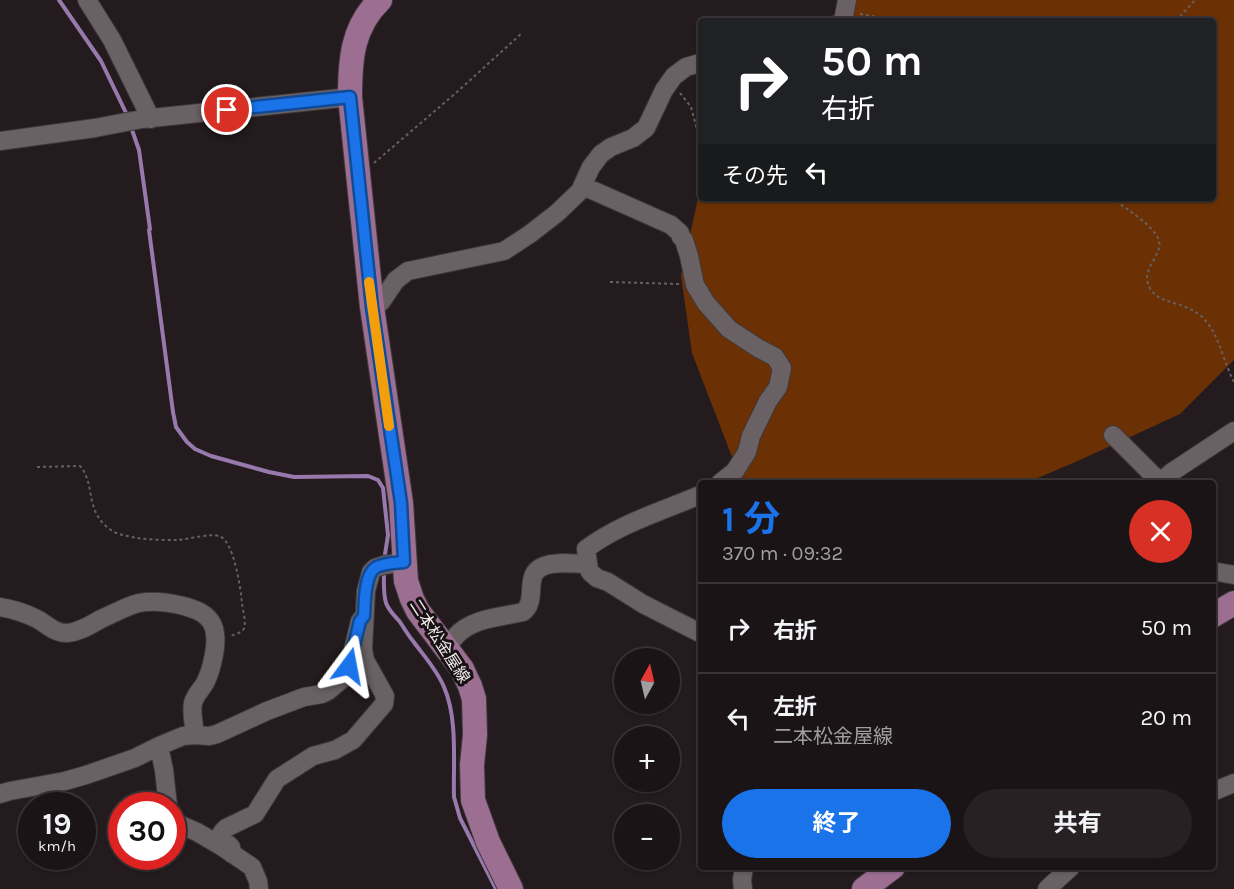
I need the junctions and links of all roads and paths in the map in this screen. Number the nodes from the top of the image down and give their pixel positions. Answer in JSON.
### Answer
{"nodes":[{"id":1,"x":87,"y":0,"type":"edge"},
{"id":2,"x":380,"y":0,"type":"edge"},
{"id":3,"x":1195,"y":0,"type":"edge"},
{"id":4,"x":845,"y":11,"type":"edge"},
{"id":5,"x":886,"y":18,"type":"edge"},
{"id":6,"x":1179,"y":18,"type":"edge"},
{"id":7,"x":522,"y":33,"type":"dead end"},
{"id":8,"x":698,"y":64,"type":"edge"},
{"id":9,"x":668,"y":84,"type":"junction"},
{"id":10,"x":350,"y":97,"type":"junction"},
{"id":11,"x":151,"y":119,"type":"junction"},
{"id":12,"x":698,"y":131,"type":"edge"},
{"id":13,"x":0,"y":141,"type":"edge"},
{"id":14,"x":358,"y":176,"type":"junction"},
{"id":15,"x":583,"y":186,"type":"junction"},
{"id":16,"x":1115,"y":201,"type":"edge"},
{"id":17,"x":610,"y":282,"type":"dead end"},
{"id":18,"x":695,"y":285,"type":"junction"},
{"id":19,"x":372,"y":307,"type":"junction"},
{"id":20,"x":1234,"y":382,"type":"edge"},
{"id":21,"x":1234,"y":431,"type":"edge"},
{"id":22,"x":1113,"y":435,"type":"dead end"},
{"id":23,"x":37,"y":467,"type":"dead end"},
{"id":24,"x":724,"y":480,"type":"edge"},
{"id":25,"x":1158,"y":480,"type":"edge"},
{"id":26,"x":1162,"y":480,"type":"edge"},
{"id":27,"x":698,"y":496,"type":"edge"},
{"id":28,"x":404,"y":562,"type":"junction"},
{"id":29,"x":588,"y":564,"type":"junction"},
{"id":30,"x":1216,"y":572,"type":"edge"},
{"id":31,"x":1234,"y":575,"type":"edge"},
{"id":32,"x":1234,"y":603,"type":"edge"},
{"id":33,"x":0,"y":607,"type":"edge"},
{"id":34,"x":1216,"y":614,"type":"edge"},
{"id":35,"x":364,"y":616,"type":"junction"},
{"id":36,"x":698,"y":632,"type":"edge"},
{"id":37,"x":216,"y":639,"type":"junction"},
{"id":38,"x":447,"y":649,"type":"junction"},
{"id":39,"x":195,"y":735,"type":"junction"},
{"id":40,"x":159,"y":746,"type":"junction"},
{"id":41,"x":1234,"y":783,"type":"edge"},
{"id":42,"x":1216,"y":790,"type":"edge"},
{"id":43,"x":166,"y":792,"type":"edge"},
{"id":44,"x":0,"y":794,"type":"edge"},
{"id":45,"x":186,"y":828,"type":"edge"},
{"id":46,"x":232,"y":854,"type":"junction"},
{"id":47,"x":744,"y":870,"type":"edge"},
{"id":48,"x":889,"y":870,"type":"edge"},
{"id":49,"x":1068,"y":870,"type":"edge"},
{"id":50,"x":259,"y":889,"type":"edge"},
{"id":51,"x":511,"y":889,"type":"edge"},
{"id":52,"x":743,"y":889,"type":"edge"},
{"id":53,"x":864,"y":889,"type":"edge"},
{"id":54,"x":1047,"y":889,"type":"edge"}],
"edges":[{"from":1,"to":11,"type":"street"},
{"from":2,"to":10,"type":"main road","name":"二本松金屋線"},
{"from":3,"to":6,"type":"path"},
{"from":4,"to":5,"type":"path"},
{"from":7,"to":14,"type":"path"},
{"from":8,"to":9,"type":"street"},
{"from":9,"to":12,"type":"path"},
{"from":9,"to":15,"type":"street"},
{"from":10,"to":11,"type":"street"},
{"from":10,"to":14,"type":"main road","name":"二本松金屋線"},
{"from":11,"to":13,"type":"street"},
{"from":14,"to":19,"type":"main road","name":"二本松金屋線"},
{"from":15,"to":18,"type":"street"},
{"from":15,"to":19,"type":"street"},
{"from":16,"to":20,"type":"path"},
{"from":17,"to":18,"type":"path"},
{"from":18,"to":24,"type":"street"},
{"from":19,"to":28,"type":"main road","name":"二本松金屋線"},
{"from":21,"to":26,"type":"street"},
{"from":22,"to":25,"type":"street"},
{"from":23,"to":37,"type":"path"},
{"from":27,"to":29,"type":"street"},
{"from":28,"to":35,"type":"street"},
{"from":28,"to":38,"type":"main road","name":"二本松金屋線"},
{"from":29,"to":36,"type":"street"},
{"from":29,"to":38,"type":"street"},
{"from":30,"to":31,"type":"street"},
{"from":32,"to":34,"type":"main road"},
{"from":33,"to":37,"type":"street"},
{"from":35,"to":39,"type":"street"},
{"from":35,"to":46,"type":"street"},
{"from":37,"to":39,"type":"street"},
{"from":38,"to":51,"type":"main road","name":"二本松金屋線"},
{"from":39,"to":40,"type":"street"},
{"from":40,"to":43,"type":"street"},
{"from":40,"to":44,"type":"street"},
{"from":41,"to":42,"type":"street"},
{"from":45,"to":46,"type":"street"},
{"from":46,"to":50,"type":"street"},
{"from":47,"to":52,"type":"street"},
{"from":48,"to":53,"type":"main road"},
{"from":49,"to":54,"type":"street"}]}
